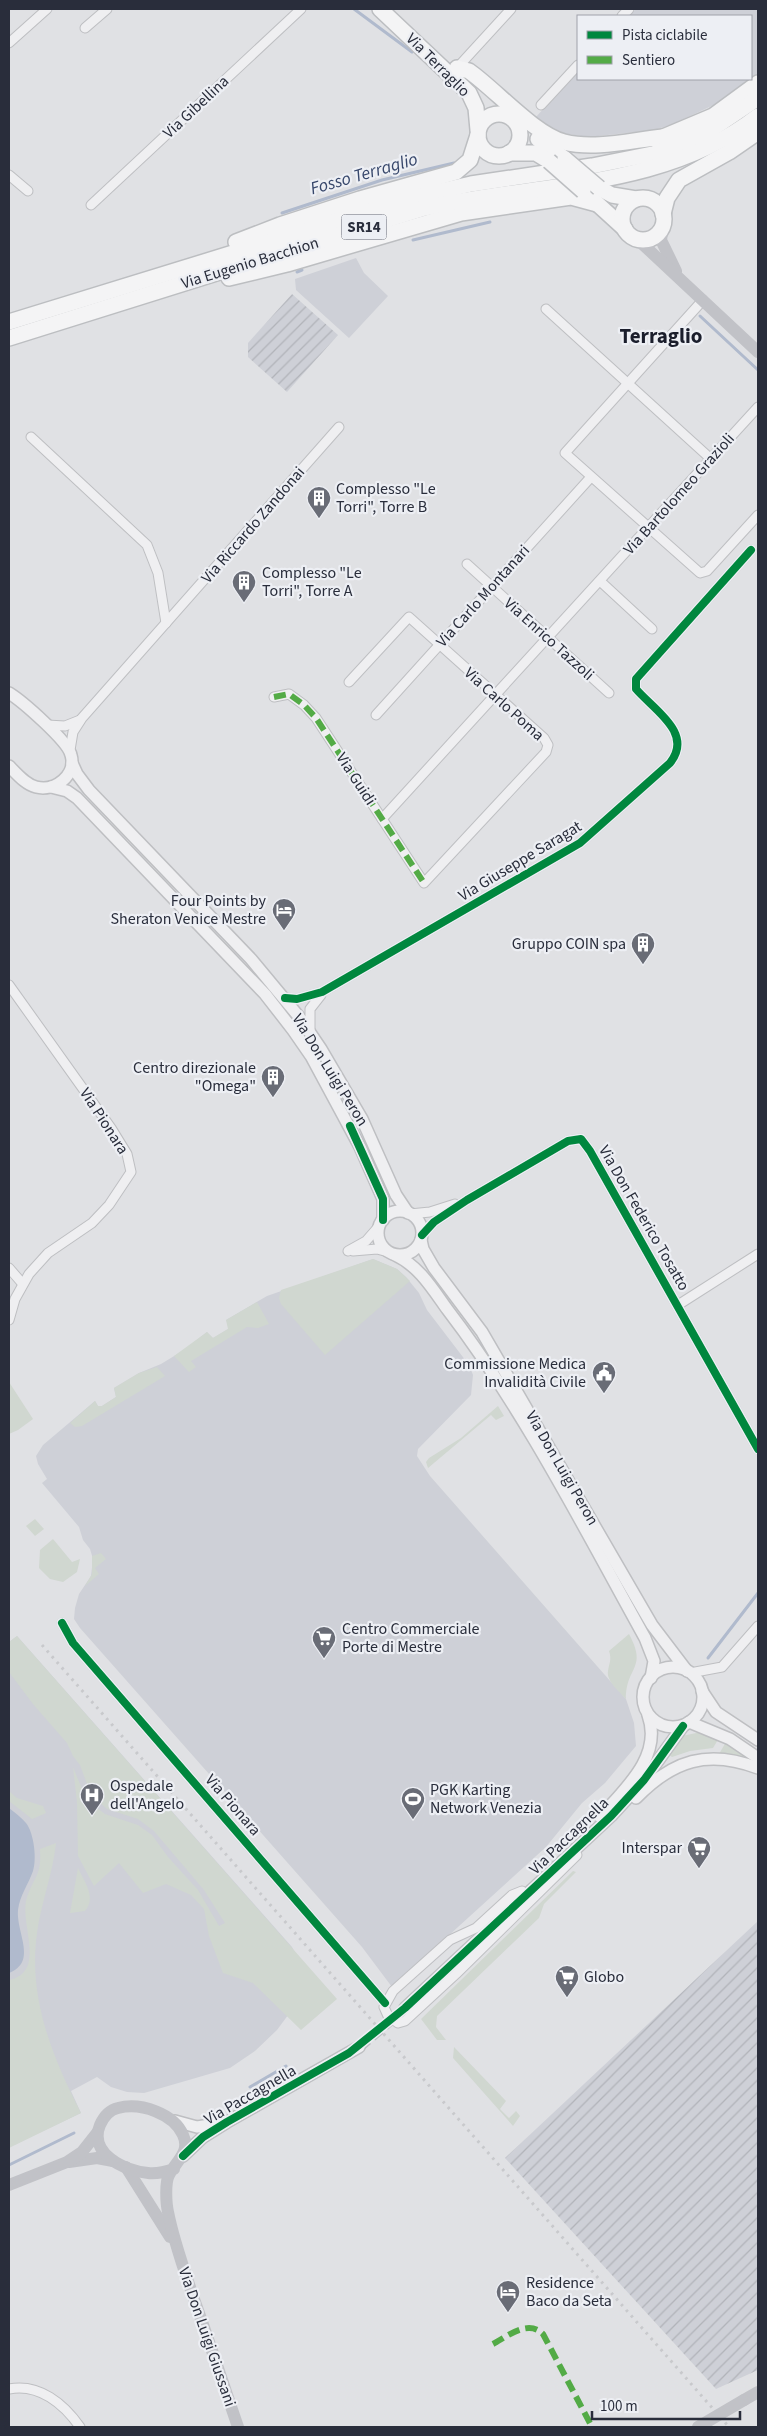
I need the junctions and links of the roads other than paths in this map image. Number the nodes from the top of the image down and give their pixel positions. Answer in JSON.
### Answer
{"nodes":[{"id":1,"x":48,"y":9,"type":"edge"},
{"id":2,"x":107,"y":9,"type":"edge"},
{"id":3,"x":301,"y":9,"type":"edge"},
{"id":4,"x":380,"y":9,"type":"edge"},
{"id":5,"x":392,"y":9,"type":"edge"},
{"id":6,"x":511,"y":9,"type":"edge"},
{"id":7,"x":85,"y":28,"type":"dead end"},
{"id":8,"x":9,"y":43,"type":"edge"},
{"id":9,"x":577,"y":66,"type":"edge"},
{"id":10,"x":458,"y":68,"type":"junction"},
{"id":11,"x":758,"y":83,"type":"edge"},
{"id":12,"x":758,"y":98,"type":"edge"},
{"id":13,"x":540,"y":105,"type":"dead end"},
{"id":14,"x":758,"y":116,"type":"edge"},
{"id":15,"x":513,"y":120,"type":"junction"},
{"id":16,"x":758,"y":132,"type":"edge"},
{"id":17,"x":478,"y":133,"type":"junction"},
{"id":18,"x":663,"y":138,"type":"junction"},
{"id":19,"x":509,"y":153,"type":"junction"},
{"id":20,"x":556,"y":163,"type":"junction"},
{"id":21,"x":9,"y":174,"type":"edge"},
{"id":22,"x":583,"y":186,"type":"junction"},
{"id":23,"x":601,"y":190,"type":"junction"},
{"id":24,"x":28,"y":191,"type":"dead end"},
{"id":25,"x":636,"y":199,"type":"junction"},
{"id":26,"x":91,"y":205,"type":"dead end"},
{"id":27,"x":663,"y":220,"type":"junction"},
{"id":28,"x":630,"y":233,"type":"junction"},
{"id":29,"x":680,"y":277,"type":"junction"},
{"id":30,"x":176,"y":278,"type":"junction"},
{"id":31,"x":698,"y":306,"type":"junction"},
{"id":32,"x":546,"y":309,"type":"dead end"},
{"id":33,"x":9,"y":322,"type":"edge"},
{"id":34,"x":9,"y":338,"type":"edge"},
{"id":35,"x":758,"y":351,"type":"edge"},
{"id":36,"x":628,"y":384,"type":"junction"},
{"id":37,"x":758,"y":407,"type":"edge"},
{"id":38,"x":339,"y":427,"type":"dead end"},
{"id":39,"x":31,"y":437,"type":"dead end"},
{"id":40,"x":711,"y":459,"type":"junction"},
{"id":41,"x":591,"y":477,"type":"junction"},
{"id":42,"x":758,"y":515,"type":"edge"},
{"id":43,"x":648,"y":528,"type":"junction"},
{"id":44,"x":751,"y":550,"type":"dead end"},
{"id":45,"x":467,"y":564,"type":"dead end"},
{"id":46,"x":600,"y":581,"type":"junction"},
{"id":47,"x":492,"y":586,"type":"junction"},
{"id":48,"x":166,"y":622,"type":"junction"},
{"id":49,"x":652,"y":629,"type":"dead end"},
{"id":50,"x":547,"y":637,"type":"junction"},
{"id":51,"x":439,"y":645,"type":"junction"},
{"id":52,"x":350,"y":682,"type":"dead end"},
{"id":53,"x":9,"y":693,"type":"edge"},
{"id":54,"x":609,"y":693,"type":"dead end"},
{"id":55,"x":495,"y":696,"type":"junction"},
{"id":56,"x":274,"y":697,"type":"dead end"},
{"id":57,"x":376,"y":715,"type":"dead end"},
{"id":58,"x":82,"y":718,"type":"junction"},
{"id":59,"x":44,"y":724,"type":"junction"},
{"id":60,"x":70,"y":750,"type":"junction"},
{"id":61,"x":72,"y":763,"type":"junction"},
{"id":62,"x":9,"y":766,"type":"edge"},
{"id":63,"x":51,"y":787,"type":"junction"},
{"id":64,"x":382,"y":819,"type":"junction"},
{"id":65,"x":424,"y":883,"type":"joint"},
{"id":66,"x":9,"y":985,"type":"edge"},
{"id":67,"x":322,"y":992,"type":"junction"},
{"id":68,"x":284,"y":998,"type":"junction"},
{"id":69,"x":310,"y":1031,"type":"junction"},
{"id":70,"x":468,"y":1200,"type":"junction"},
{"id":71,"x":409,"y":1213,"type":"junction"},
{"id":72,"x":381,"y":1222,"type":"junction"},
{"id":73,"x":422,"y":1237,"type":"junction"},
{"id":74,"x":392,"y":1253,"type":"junction"},
{"id":75,"x":758,"y":1254,"type":"edge"},
{"id":76,"x":9,"y":1268,"type":"edge"},
{"id":77,"x":22,"y":1283,"type":"junction"},
{"id":78,"x":678,"y":1305,"type":"junction"},
{"id":79,"x":9,"y":1320,"type":"edge"},
{"id":80,"x":758,"y":1449,"type":"edge"},
{"id":81,"x":62,"y":1623,"type":"dead end"},
{"id":82,"x":758,"y":1626,"type":"edge"},
{"id":83,"x":688,"y":1672,"type":"junction"},
{"id":84,"x":651,"y":1678,"type":"junction"},
{"id":85,"x":702,"y":1690,"type":"junction"},
{"id":86,"x":648,"y":1714,"type":"junction"},
{"id":87,"x":686,"y":1724,"type":"junction"},
{"id":88,"x":758,"y":1740,"type":"edge"},
{"id":89,"x":758,"y":1758,"type":"edge"},
{"id":90,"x":758,"y":1768,"type":"edge"},
{"id":91,"x":608,"y":1819,"type":"junction"},
{"id":92,"x":522,"y":1891,"type":"junction"},
{"id":93,"x":461,"y":1954,"type":"junction"},
{"id":94,"x":385,"y":2003,"type":"junction"},
{"id":95,"x":405,"y":2008,"type":"tunnel mouth"},
{"id":96,"x":359,"y":2046,"type":"tunnel mouth"},
{"id":97,"x":175,"y":2121,"type":"junction"},
{"id":98,"x":227,"y":2122,"type":"junction"},
{"id":99,"x":97,"y":2133,"type":"junction"},
{"id":100,"x":183,"y":2156,"type":"junction"},
{"id":101,"x":114,"y":2161,"type":"junction"},
{"id":102,"x":67,"y":2162,"type":"junction"},
{"id":103,"x":126,"y":2167,"type":"junction"},
{"id":104,"x":174,"y":2169,"type":"junction"},
{"id":105,"x":9,"y":2185,"type":"edge"},
{"id":106,"x":175,"y":2246,"type":"junction"},
{"id":107,"x":9,"y":2389,"type":"edge"},
{"id":108,"x":758,"y":2392,"type":"edge"},
{"id":109,"x":80,"y":2427,"type":"edge"},
{"id":110,"x":238,"y":2427,"type":"edge"},
{"id":111,"x":698,"y":2427,"type":"edge"}],
"edges":[{"from":1,"to":8,"type":"street"},
{"from":2,"to":7,"type":"street"},
{"from":3,"to":26,"type":"street","name":"Via Gibellina"},
{"from":4,"to":17,"type":"main road","name":"Via Terraglio"},
{"from":5,"to":10,"type":"main road","name":"Via Terraglio"},
{"from":6,"to":10,"type":"street"},
{"from":9,"to":13,"type":"street"},
{"from":10,"to":15,"type":"main road","name":"Via Terraglio"},
{"from":10,"to":18,"type":"main road"},
{"from":11,"to":18,"type":"main road","number":"SR14"},
{"from":12,"to":20,"type":"main road"},
{"from":14,"to":23,"type":"main road","name":"Via Eugenio Bacchion"},
{"from":15,"to":17,"type":"main road"},
{"from":15,"to":19,"type":"main road"},
{"from":15,"to":20,"type":"main road","name":"Via Terraglio"},
{"from":16,"to":27,"type":"main road"},
{"from":17,"to":19,"type":"main road"},
{"from":17,"to":30,"type":"main road"},
{"from":18,"to":20,"type":"main road","number":"SR14"},
{"from":19,"to":20,"type":"main road","name":"Via Terraglio"},
{"from":20,"to":22,"type":"main road","name":"Via Terraglio","bridge":true},
{"from":20,"to":23,"type":"main road","name":"Via Terraglio","bridge":true},
{"from":20,"to":30,"type":"main road","name":"Via Eugenio Bacchion","number":"SR14"},
{"from":21,"to":24,"type":"street"},
{"from":22,"to":23,"type":"main road","name":"Via Terraglio"},
{"from":22,"to":23,"type":"main road","name":"Via Eugenio Bacchion"},
{"from":22,"to":30,"type":"main road","name":"Via Eugenio Bacchion","number":"SR14"},
{"from":23,"to":25,"type":"main road","name":"Via Terraglio"},
{"from":23,"to":28,"type":"main road","name":"Via Terraglio"},
{"from":23,"to":30,"type":"main road"},
{"from":25,"to":27,"type":"main road"},
{"from":25,"to":28,"type":"main road"},
{"from":27,"to":28,"type":"main road"},
{"from":27,"to":29,"type":"main road","name":"Via Terraglio"},
{"from":28,"to":29,"type":"main road","name":"Via Terraglio"},
{"from":29,"to":31,"type":"main road","name":"Via Terraglio"},
{"from":30,"to":33,"type":"main road","name":"Via Eugenio Bacchion","number":"SR14"},
{"from":30,"to":34,"type":"main road","name":"Via Eugenio Bacchion","number":"SR14"},
{"from":31,"to":35,"type":"main road","name":"Via Terraglio"},
{"from":31,"to":36,"type":"street"},
{"from":32,"to":36,"type":"street"},
{"from":36,"to":40,"type":"street"},
{"from":36,"to":41,"type":"street"},
{"from":37,"to":40,"type":"street","name":"Via Bartolomeo Grazioli"},
{"from":38,"to":48,"type":"street","name":"Via Riccardo Zandonai"},
{"from":39,"to":48,"type":"street"},
{"from":40,"to":43,"type":"street","name":"Via Bartolomeo Grazioli"},
{"from":41,"to":43,"type":"street"},
{"from":41,"to":47,"type":"street","name":"Via Carlo Montanari"},
{"from":42,"to":43,"type":"street"},
{"from":43,"to":46,"type":"street","name":"Via Bartolomeo Grazioli"},
{"from":44,"to":67,"type":"street","name":"Via Giuseppe Saragat"},
{"from":45,"to":47,"type":"street","name":"Via Enrico Tazzoli"},
{"from":46,"to":49,"type":"street"},
{"from":46,"to":50,"type":"street","name":"Via Bartolomeo Grazioli"},
{"from":47,"to":50,"type":"street","name":"Via Enrico Tazzoli"},
{"from":47,"to":51,"type":"street","name":"Via Carlo Montanari"},
{"from":48,"to":58,"type":"street","name":"Via Riccardo Zandonai"},
{"from":50,"to":54,"type":"street","name":"Via Enrico Tazzoli"},
{"from":50,"to":55,"type":"street","name":"Via Bartolomeo Grazioli"},
{"from":51,"to":52,"type":"street","name":"Via Carlo Poma"},
{"from":51,"to":55,"type":"street","name":"Via Carlo Poma"},
{"from":51,"to":57,"type":"street","name":"Via Carlo Montanari"},
{"from":53,"to":59,"type":"street"},
{"from":55,"to":64,"type":"street","name":"Via Bartolomeo Grazioli"},
{"from":55,"to":65,"type":"street","name":"Via Carlo Poma"},
{"from":56,"to":64,"type":"street","name":"Via Guidi"},
{"from":58,"to":59,"type":"street","name":"Via Riccardo Zandonai"},
{"from":58,"to":60,"type":"street","name":"Via Riccardo Zandonai"},
{"from":59,"to":60,"type":"street"},
{"from":60,"to":61,"type":"street","name":"Via Don Luigi Peron"},
{"from":61,"to":63,"type":"street"},
{"from":61,"to":68,"type":"street","name":"Via Don Luigi Peron"},
{"from":62,"to":63,"type":"street","name":"Via Don Luigi Peron"},
{"from":63,"to":72,"type":"street","name":"Via Don Luigi Peron"},
{"from":64,"to":65,"type":"street","name":"Via Guidi"},
{"from":66,"to":77,"type":"street","name":"Via Pionara"},
{"from":67,"to":68,"type":"street","name":"Via Giuseppe Saragat"},
{"from":67,"to":69,"type":"street"},
{"from":68,"to":69,"type":"street","name":"Via Don Luigi Peron"},
{"from":69,"to":71,"type":"street","name":"Via Don Luigi Peron"},
{"from":70,"to":71,"type":"street","name":"Via Don Federico Tosatto"},
{"from":70,"to":73,"type":"street","name":"Via Don Federico Tosatto"},
{"from":70,"to":78,"type":"street","name":"Via Don Federico Tosatto"},
{"from":71,"to":72,"type":"street"},
{"from":71,"to":73,"type":"street"},
{"from":72,"to":74,"type":"street"},
{"from":72,"to":74,"type":"street"},
{"from":73,"to":74,"type":"street"},
{"from":73,"to":83,"type":"street","name":"Via Don Luigi Peron"},
{"from":74,"to":84,"type":"street","name":"Via Don Luigi Peron"},
{"from":75,"to":78,"type":"street"},
{"from":76,"to":77,"type":"street"},
{"from":77,"to":79,"type":"street","name":"Via Pionara"},
{"from":78,"to":80,"type":"street","name":"Via Don Federico Tosatto"},
{"from":81,"to":94,"type":"street","name":"Via Pionara"},
{"from":82,"to":83,"type":"street"},
{"from":83,"to":84,"type":"street"},
{"from":83,"to":85,"type":"street"},
{"from":84,"to":86,"type":"street"},
{"from":85,"to":87,"type":"street"},
{"from":85,"to":88,"type":"street"},
{"from":86,"to":87,"type":"street"},
{"from":86,"to":92,"type":"street","name":"Via Paccagnella"},
{"from":87,"to":89,"type":"street"},
{"from":87,"to":91,"type":"street","name":"Via Paccagnella"},
{"from":90,"to":91,"type":"street"},
{"from":91,"to":93,"type":"street","name":"Via Paccagnella"},
{"from":91,"to":94,"type":"street","name":"Via Pionara"},
{"from":92,"to":93,"type":"street","name":"Via Paccagnella"},
{"from":92,"to":94,"type":"street"},
{"from":93,"to":95,"type":"street","name":"Via Paccagnella"},
{"from":96,"to":98,"type":"street","name":"Via Paccagnella"},
{"from":97,"to":98,"type":"street","name":"Via Paccagnella"},
{"from":97,"to":99,"type":"main road"},
{"from":97,"to":100,"type":"main road"},
{"from":98,"to":100,"type":"street","name":"Via Paccagnella"},
{"from":99,"to":101,"type":"main road"},
{"from":99,"to":102,"type":"main road"},
{"from":100,"to":104,"type":"main road"},
{"from":101,"to":102,"type":"main road"},
{"from":101,"to":103,"type":"main road"},
{"from":102,"to":105,"type":"main road"},
{"from":103,"to":104,"type":"main road"},
{"from":103,"to":106,"type":"main road","name":"Via Don Luigi Giussani"},
{"from":104,"to":106,"type":"main road","name":"Via Don Luigi Giussani"},
{"from":106,"to":110,"type":"main road","name":"Via Don Luigi Giussani"},
{"from":107,"to":109,"type":"street"},
{"from":108,"to":111,"type":"main road","bridge":true}]}
